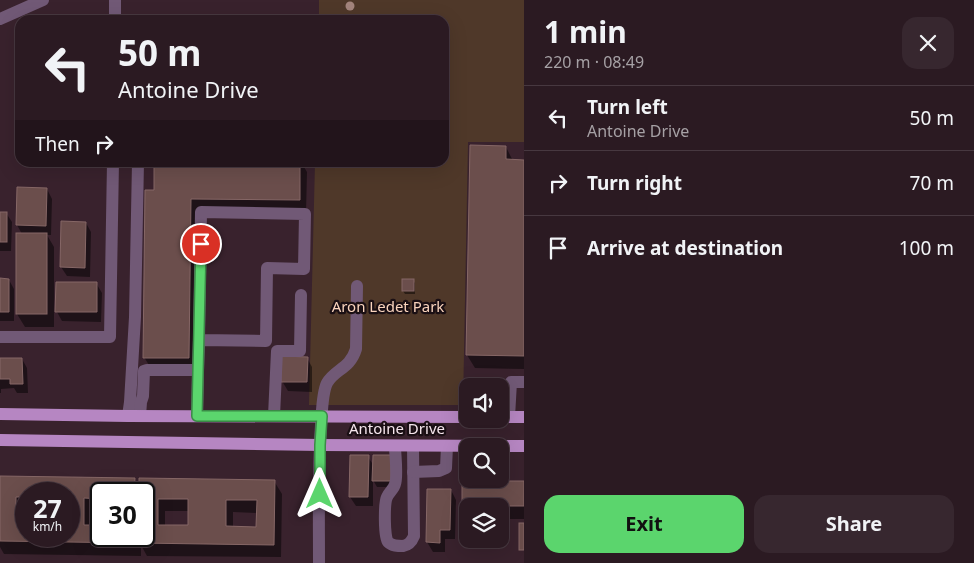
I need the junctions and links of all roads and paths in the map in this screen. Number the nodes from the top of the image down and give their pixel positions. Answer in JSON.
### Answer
{"nodes":[{"id":1,"x":43,"y":0,"type":"edge"},
{"id":2,"x":115,"y":0,"type":"edge"},
{"id":3,"x":115,"y":15,"type":"edge"},
{"id":4,"x":0,"y":19,"type":"edge"},
{"id":5,"x":113,"y":167,"type":"edge"},
{"id":6,"x":138,"y":167,"type":"edge"},
{"id":7,"x":357,"y":286,"type":"dead end"},
{"id":8,"x":301,"y":295,"type":"dead end"},
{"id":9,"x":0,"y":337,"type":"edge"},
{"id":10,"x":199,"y":340,"type":"junction"},
{"id":11,"x":198,"y":370,"type":"junction"},
{"id":12,"x":524,"y":382,"type":"edge"},
{"id":13,"x":509,"y":389,"type":"edge"},
{"id":14,"x":0,"y":414,"type":"edge"},
{"id":15,"x":134,"y":416,"type":"junction"},
{"id":16,"x":197,"y":416,"type":"junction"},
{"id":17,"x":274,"y":416,"type":"junction"},
{"id":18,"x":322,"y":416,"type":"junction"},
{"id":19,"x":459,"y":417,"type":"edge"},
{"id":20,"x":509,"y":417,"type":"edge"},
{"id":21,"x":524,"y":417,"type":"edge"},
{"id":22,"x":0,"y":440,"type":"edge"},
{"id":23,"x":320,"y":445,"type":"junction"},
{"id":24,"x":395,"y":446,"type":"junction"},
{"id":25,"x":413,"y":446,"type":"junction"},
{"id":26,"x":447,"y":446,"type":"junction"},
{"id":27,"x":524,"y":446,"type":"edge"},
{"id":28,"x":414,"y":472,"type":"junction"},
{"id":29,"x":319,"y":563,"type":"edge"}],
"edges":[{"from":1,"to":4,"type":"street"},
{"from":2,"to":3,"type":"street"},
{"from":5,"to":9,"type":"street"},
{"from":6,"to":15,"type":"street"},
{"from":7,"to":18,"type":"street"},
{"from":8,"to":17,"type":"street"},
{"from":10,"to":10,"type":"street"},
{"from":10,"to":11,"type":"street"},
{"from":11,"to":15,"type":"street"},
{"from":11,"to":16,"type":"street"},
{"from":12,"to":13,"type":"street"},
{"from":14,"to":15,"type":"main road","name":"Antoine Drive"},
{"from":15,"to":16,"type":"main road","name":"Antoine Drive"},
{"from":16,"to":17,"type":"main road","name":"Antoine Drive"},
{"from":17,"to":18,"type":"main road","name":"Antoine Drive"},
{"from":18,"to":19,"type":"main road","name":"Antoine Drive"},
{"from":18,"to":23,"type":"street"},
{"from":20,"to":21,"type":"main road"},
{"from":22,"to":23,"type":"main road","name":"Antoine Drive"},
{"from":23,"to":24,"type":"main road","name":"Antoine Drive"},
{"from":23,"to":29,"type":"street"},
{"from":24,"to":25,"type":"main road","name":"Antoine Drive"},
{"from":24,"to":28,"type":"street"},
{"from":25,"to":26,"type":"main road","name":"Antoine Drive"},
{"from":25,"to":28,"type":"street"},
{"from":26,"to":27,"type":"main road","name":"Antoine Drive"},
{"from":26,"to":28,"type":"street"}]}
